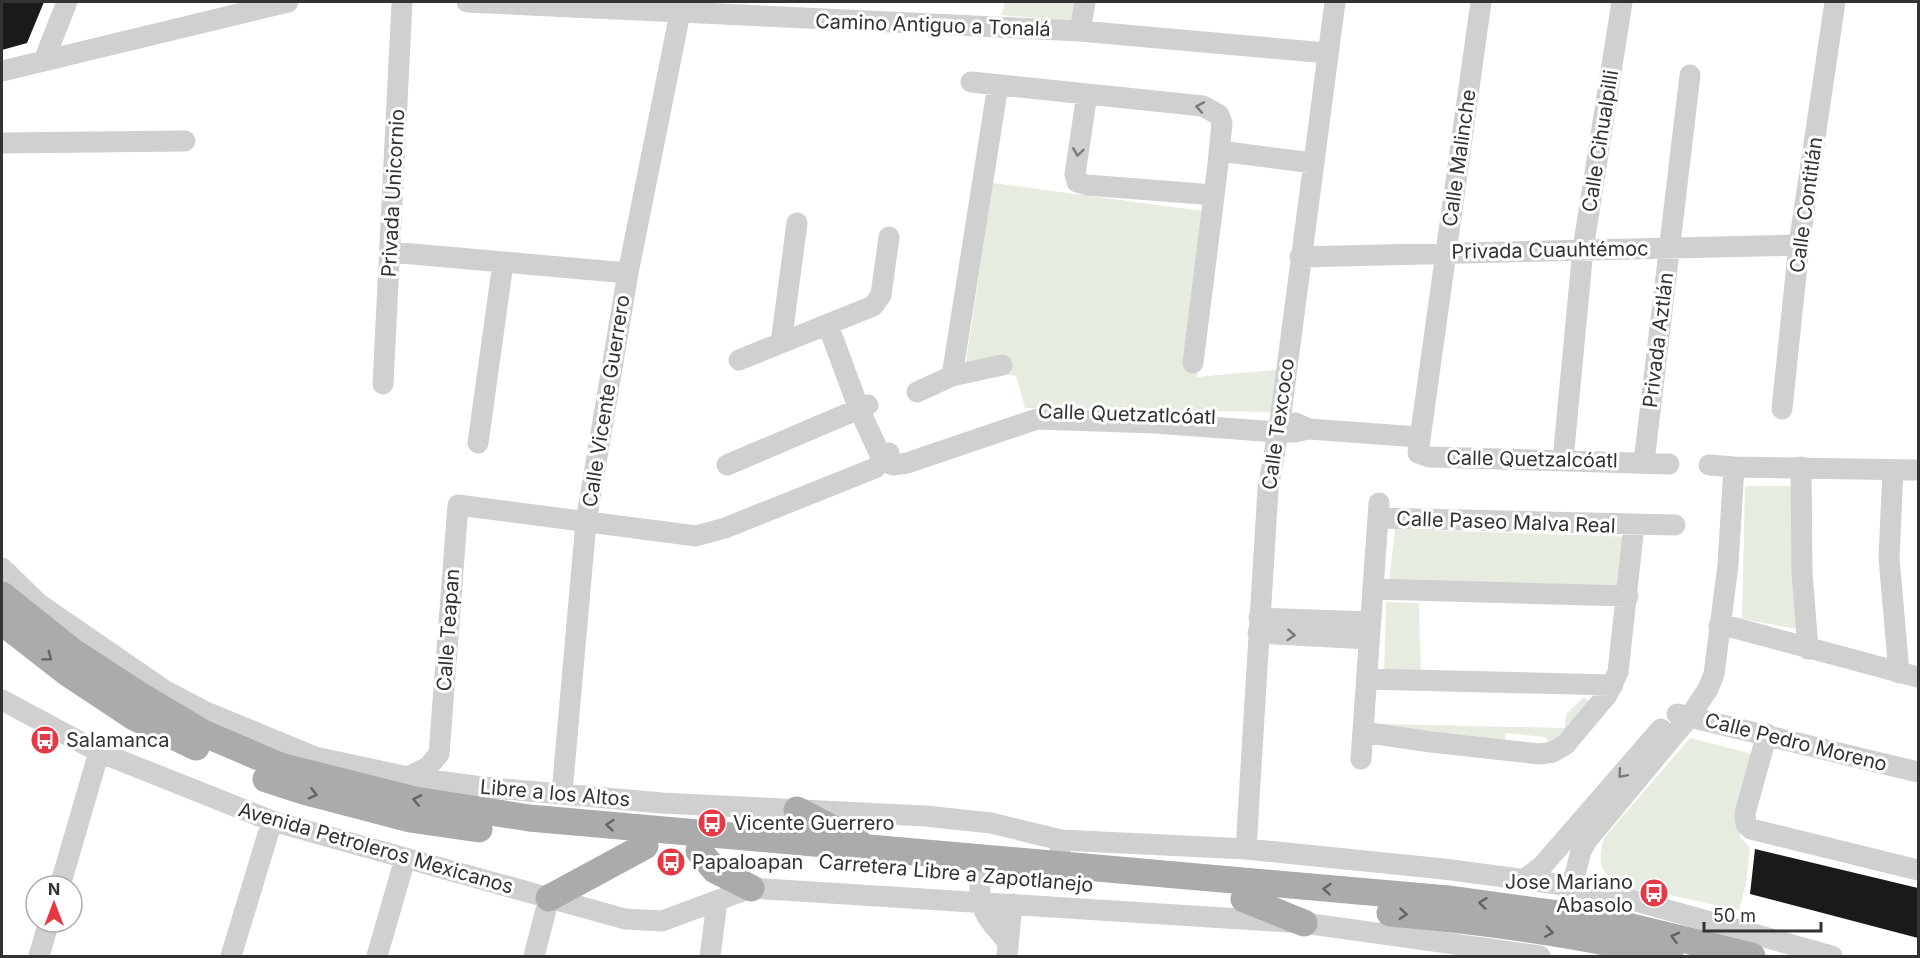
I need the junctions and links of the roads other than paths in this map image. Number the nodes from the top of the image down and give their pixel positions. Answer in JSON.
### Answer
{"nodes":[{"id":1,"x":67,"y":2,"type":"edge"},
{"id":2,"x":288,"y":2,"type":"edge"},
{"id":3,"x":402,"y":2,"type":"edge"},
{"id":4,"x":467,"y":2,"type":"edge"},
{"id":5,"x":1085,"y":2,"type":"edge"},
{"id":6,"x":1335,"y":2,"type":"edge"},
{"id":7,"x":1481,"y":2,"type":"edge"},
{"id":8,"x":1622,"y":2,"type":"edge"},
{"id":9,"x":1835,"y":2,"type":"edge"},
{"id":10,"x":680,"y":13,"type":"junction"},
{"id":11,"x":1080,"y":31,"type":"junction"},
{"id":12,"x":1327,"y":53,"type":"junction"},
{"id":13,"x":44,"y":60,"type":"junction"},
{"id":14,"x":2,"y":71,"type":"edge"},
{"id":15,"x":1690,"y":75,"type":"dead end"},
{"id":16,"x":971,"y":82,"type":"dead end"},
{"id":17,"x":998,"y":85,"type":"junction"},
{"id":18,"x":1087,"y":94,"type":"junction"},
{"id":19,"x":185,"y":141,"type":"dead end"},
{"id":20,"x":2,"y":143,"type":"edge"},
{"id":21,"x":1218,"y":158,"type":"junction"},
{"id":22,"x":1312,"y":170,"type":"junction"},
{"id":23,"x":1214,"y":195,"type":"junction"},
{"id":24,"x":797,"y":223,"type":"dead end"},
{"id":25,"x":889,"y":237,"type":"dead end"},
{"id":26,"x":1799,"y":245,"type":"junction"},
{"id":27,"x":1669,"y":248,"type":"junction"},
{"id":28,"x":1583,"y":249,"type":"junction"},
{"id":29,"x":390,"y":252,"type":"junction"},
{"id":30,"x":1445,"y":252,"type":"junction"},
{"id":31,"x":1300,"y":257,"type":"junction"},
{"id":32,"x":503,"y":262,"type":"junction"},
{"id":33,"x":627,"y":273,"type":"junction"},
{"id":34,"x":832,"y":324,"type":"junction"},
{"id":35,"x":781,"y":343,"type":"junction"},
{"id":36,"x":739,"y":360,"type":"dead end"},
{"id":37,"x":1192,"y":363,"type":"dead end"},
{"id":38,"x":1002,"y":365,"type":"dead end"},
{"id":39,"x":952,"y":376,"type":"junction"},
{"id":40,"x":383,"y":384,"type":"dead end"},
{"id":41,"x":916,"y":392,"type":"dead end"},
{"id":42,"x":864,"y":407,"type":"junction"},
{"id":43,"x":1782,"y":409,"type":"dead end"},
{"id":44,"x":1279,"y":426,"type":"junction"},
{"id":45,"x":478,"y":443,"type":"dead end"},
{"id":46,"x":1419,"y":446,"type":"junction"},
{"id":47,"x":886,"y":457,"type":"junction"},
{"id":48,"x":1563,"y":460,"type":"junction"},
{"id":49,"x":1644,"y":462,"type":"junction"},
{"id":50,"x":1669,"y":464,"type":"dead end"},
{"id":51,"x":727,"y":465,"type":"dead end"},
{"id":52,"x":1708,"y":465,"type":"dead end"},
{"id":53,"x":1734,"y":467,"type":"junction"},
{"id":54,"x":1802,"y":467,"type":"junction"},
{"id":55,"x":1893,"y":470,"type":"junction"},
{"id":56,"x":1918,"y":470,"type":"edge"},
{"id":57,"x":458,"y":505,"type":"joint"},
{"id":58,"x":586,"y":522,"type":"junction"},
{"id":59,"x":1635,"y":525,"type":"junction"},
{"id":60,"x":1675,"y":525,"type":"dead end"},
{"id":61,"x":2,"y":568,"type":"edge"},
{"id":62,"x":1373,"y":589,"type":"junction"},
{"id":63,"x":2,"y":596,"type":"edge"},
{"id":64,"x":1628,"y":596,"type":"junction"},
{"id":65,"x":2,"y":622,"type":"edge"},
{"id":66,"x":1259,"y":625,"type":"junction"},
{"id":67,"x":1719,"y":626,"type":"junction"},
{"id":68,"x":1370,"y":631,"type":"junction"},
{"id":69,"x":1808,"y":649,"type":"junction"},
{"id":70,"x":1909,"y":675,"type":"edge"},
{"id":71,"x":1366,"y":679,"type":"junction"},
{"id":72,"x":1613,"y":685,"type":"junction"},
{"id":73,"x":3,"y":702,"type":"edge"},
{"id":74,"x":1687,"y":711,"type":"junction"},
{"id":75,"x":1363,"y":732,"type":"junction"},
{"id":76,"x":1767,"y":735,"type":"junction"},
{"id":77,"x":99,"y":752,"type":"junction"},
{"id":78,"x":439,"y":754,"type":"junction"},
{"id":79,"x":1361,"y":759,"type":"dead end"},
{"id":80,"x":313,"y":765,"type":"junction"},
{"id":81,"x":1918,"y":772,"type":"edge"},
{"id":82,"x":408,"y":777,"type":"junction"},
{"id":83,"x":482,"y":787,"type":"junction"},
{"id":84,"x":562,"y":793,"type":"junction"},
{"id":85,"x":662,"y":802,"type":"junction"},
{"id":86,"x":797,"y":810,"type":"junction"},
{"id":87,"x":272,"y":821,"type":"junction"},
{"id":88,"x":651,"y":838,"type":"junction"},
{"id":89,"x":869,"y":848,"type":"junction"},
{"id":90,"x":1246,"y":849,"type":"junction"},
{"id":91,"x":699,"y":851,"type":"junction"},
{"id":92,"x":1060,"y":853,"type":"junction"},
{"id":93,"x":405,"y":859,"type":"junction"},
{"id":94,"x":1918,"y":870,"type":"edge"},
{"id":95,"x":63,"y":874,"type":"edge"},
{"id":96,"x":980,"y":875,"type":"junction"},
{"id":97,"x":1525,"y":879,"type":"junction"},
{"id":98,"x":1572,"y":886,"type":"junction"},
{"id":99,"x":751,"y":888,"type":"junction"},
{"id":100,"x":549,"y":898,"type":"junction"},
{"id":101,"x":1244,"y":899,"type":"junction"},
{"id":102,"x":978,"y":901,"type":"junction"},
{"id":103,"x":717,"y":902,"type":"junction"},
{"id":104,"x":1012,"y":904,"type":"junction"},
{"id":105,"x":1304,"y":923,"type":"junction"},
{"id":106,"x":46,"y":934,"type":"edge"},
{"id":107,"x":1707,"y":942,"type":"edge"},
{"id":108,"x":712,"y":949,"type":"edge"},
{"id":109,"x":1007,"y":949,"type":"edge"},
{"id":110,"x":1507,"y":953,"type":"edge"},
{"id":111,"x":39,"y":957,"type":"edge"},
{"id":112,"x":231,"y":957,"type":"edge"},
{"id":113,"x":377,"y":957,"type":"edge"},
{"id":114,"x":534,"y":957,"type":"edge"},
{"id":115,"x":1540,"y":957,"type":"edge"},
{"id":116,"x":1670,"y":957,"type":"edge"},
{"id":117,"x":1752,"y":957,"type":"edge"},
{"id":118,"x":1832,"y":957,"type":"edge"}],
"edges":[{"from":1,"to":13,"type":"street"},
{"from":2,"to":13,"type":"street"},
{"from":3,"to":29,"type":"street","name":"Privada Unicornio"},
{"from":4,"to":10,"type":"street","name":"Camino Antiguo a Tonalá"},
{"from":5,"to":11,"type":"street"},
{"from":6,"to":12,"type":"street","name":"Calle Texcoco"},
{"from":7,"to":30,"type":"street","name":"Calle Malinche"},
{"from":8,"to":28,"type":"street","name":"Calle Cihualpilli"},
{"from":9,"to":26,"type":"street","name":"Calle Contitlán"},
{"from":10,"to":11,"type":"street","name":"Camino Antiguo a Tonalá"},
{"from":10,"to":33,"type":"street","name":"Calle Vicente Guerrero"},
{"from":11,"to":12,"type":"street","name":"Camino Antiguo a Tonalá"},
{"from":12,"to":22,"type":"street","name":"Calle Texcoco"},
{"from":13,"to":14,"type":"street"},
{"from":15,"to":27,"type":"street","name":"Privada Aztlán"},
{"from":16,"to":17,"type":"street"},
{"from":17,"to":18,"type":"street"},
{"from":17,"to":39,"type":"street"},
{"from":21,"to":18,"type":"street","one_way":true},
{"from":18,"to":23,"type":"street","one_way":true},
{"from":19,"to":20,"type":"street"},
{"from":21,"to":22,"type":"street"},
{"from":21,"to":23,"type":"street"},
{"from":22,"to":31,"type":"street","name":"Calle Texcoco"},
{"from":23,"to":37,"type":"street"},
{"from":24,"to":35,"type":"street"},
{"from":25,"to":34,"type":"street"},
{"from":26,"to":27,"type":"street","name":"Privada Cuauhtémoc"},
{"from":26,"to":43,"type":"street","name":"Calle Contitlán"},
{"from":27,"to":28,"type":"street","name":"Privada Cuauhtémoc"},
{"from":27,"to":49,"type":"street","name":"Privada Aztlán"},
{"from":28,"to":30,"type":"street","name":"Privada Cuauhtémoc"},
{"from":28,"to":48,"type":"street","name":"Calle Cihualpilli"},
{"from":29,"to":32,"type":"street"},
{"from":29,"to":40,"type":"street","name":"Privada Unicornio"},
{"from":30,"to":31,"type":"street","name":"Privada Cuauhtémoc"},
{"from":30,"to":46,"type":"street","name":"Calle Malinche"},
{"from":31,"to":44,"type":"street","name":"Calle Texcoco"},
{"from":32,"to":33,"type":"street"},
{"from":32,"to":45,"type":"street"},
{"from":33,"to":58,"type":"street","name":"Calle Vicente Guerrero"},
{"from":34,"to":35,"type":"street"},
{"from":34,"to":42,"type":"street"},
{"from":35,"to":36,"type":"street"},
{"from":38,"to":39,"type":"street"},
{"from":39,"to":41,"type":"street"},
{"from":42,"to":47,"type":"street"},
{"from":42,"to":51,"type":"street"},
{"from":44,"to":46,"type":"street","name":"Calle Quetzatlcóatl"},
{"from":44,"to":47,"type":"street","name":"Calle Quetzatlcóatl"},
{"from":44,"to":66,"type":"street","name":"Calle Texcoco"},
{"from":46,"to":48,"type":"street","name":"Calle Quetzalcóatl"},
{"from":47,"to":58,"type":"street","name":"Calle Quetzatlcóatl"},
{"from":48,"to":49,"type":"street","name":"Calle Quetzalcóatl"},
{"from":49,"to":50,"type":"street","name":"Calle Quetzalcóatl"},
{"from":52,"to":53,"type":"street"},
{"from":53,"to":54,"type":"street"},
{"from":53,"to":67,"type":"street"},
{"from":54,"to":55,"type":"street"},
{"from":54,"to":69,"type":"street"},
{"from":55,"to":56,"type":"street"},
{"from":55,"to":70,"type":"street"},
{"from":57,"to":58,"type":"street","name":"Calle Quetzatlcóatl"},
{"from":57,"to":78,"type":"street","name":"Calle Teapan"},
{"from":58,"to":84,"type":"street","name":"Calle Vicente Guerrero"},
{"from":59,"to":60,"type":"street","name":"Calle Paseo Malva Real"},
{"from":59,"to":62,"type":"street","name":"Calle Paseo Malva Real"},
{"from":59,"to":64,"type":"street","name":"Calle Paseo Malva Real"},
{"from":61,"to":80,"type":"street","name":"Libre a los Altos"},
{"from":62,"to":64,"type":"street"},
{"from":62,"to":68,"type":"street","name":"Calle Paseo Malva Real"},
{"from":63,"to":80,"type":"main road","name":"Carretera Libre a Zapotlanejo"},
{"from":64,"to":72,"type":"street","name":"Calle Paseo Malva Real"},
{"from":65,"to":88,"type":"main road","name":"Carretera Libre a Zapotlanejo","one_way":true},
{"from":66,"to":68,"type":"street"},
{"from":66,"to":90,"type":"street","name":"Calle Texcoco"},
{"from":67,"to":69,"type":"street"},
{"from":67,"to":74,"type":"street"},
{"from":68,"to":71,"type":"street","name":"Calle Paseo Malva Real"},
{"from":69,"to":70,"type":"street"},
{"from":71,"to":72,"type":"street"},
{"from":71,"to":75,"type":"street","name":"Calle Paseo Malva Real"},
{"from":72,"to":75,"type":"street","name":"Calle Paseo Malva Real"},
{"from":73,"to":77,"type":"street","name":"Avenida Petroleros Mexicanos"},
{"from":74,"to":76,"type":"street","name":"Calle Pedro Moreno"},
{"from":74,"to":97,"type":"street","one_way":true},
{"from":74,"to":98,"type":"street"},
{"from":75,"to":79,"type":"street","name":"Calle Paseo Malva Real"},
{"from":76,"to":81,"type":"street","name":"Calle Pedro Moreno"},
{"from":76,"to":94,"type":"street"},
{"from":77,"to":87,"type":"street","name":"Avenida Petroleros Mexicanos"},
{"from":77,"to":95,"type":"street"},
{"from":78,"to":82,"type":"street"},
{"from":78,"to":83,"type":"street"},
{"from":80,"to":82,"type":"street","name":"Libre a los Altos"},
{"from":88,"to":80,"type":"main road","name":"Carretera Libre a Zapotlanejo","one_way":true},
{"from":82,"to":83,"type":"street","name":"Libre a los Altos"},
{"from":83,"to":84,"type":"street","name":"Libre a los Altos"},
{"from":84,"to":85,"type":"street","name":"Libre a los Altos"},
{"from":85,"to":86,"type":"street","name":"Libre a los Altos"},
{"from":85,"to":88,"type":"street"},
{"from":86,"to":89,"type":"main road"},
{"from":86,"to":92,"type":"street","name":"Libre a los Altos"},
{"from":87,"to":93,"type":"street","name":"Avenida Petroleros Mexicanos"},
{"from":87,"to":112,"type":"street"},
{"from":88,"to":89,"type":"main road","name":"Carretera Libre a Zapotlanejo"},
{"from":88,"to":91,"type":"main road","name":"Carretera Libre a Zapotlanejo"},
{"from":88,"to":100,"type":"main road"},
{"from":89,"to":92,"type":"main road","name":"Carretera Libre a Zapotlanejo"},
{"from":90,"to":92,"type":"street","name":"Carretera Libre a Zapotlanejo"},
{"from":90,"to":97,"type":"street","name":"Carretera Libre a Zapotlanejo"},
{"from":91,"to":96,"type":"main road","name":"Carretera Libre a Zapotlanejo"},
{"from":91,"to":99,"type":"main road"},
{"from":107,"to":92,"type":"main road","name":"Carretera Libre a Zapotlanejo","one_way":true},
{"from":93,"to":100,"type":"street","name":"Avenida Petroleros Mexicanos"},
{"from":93,"to":113,"type":"street"},
{"from":96,"to":101,"type":"main road","name":"Carretera Libre a Zapotlanejo"},
{"from":96,"to":102,"type":"street"},
{"from":97,"to":98,"type":"street","name":"Carretera Libre a Zapotlanejo"},
{"from":98,"to":107,"type":"street","name":"Carretera Libre a Zapotlanejo"},
{"from":99,"to":102,"type":"street"},
{"from":99,"to":103,"type":"street"},
{"from":100,"to":103,"type":"street","name":"Avenida Petroleros Mexicanos"},
{"from":100,"to":114,"type":"street"},
{"from":101,"to":105,"type":"main road"},
{"from":101,"to":116,"type":"main road","name":"Carretera Libre a Zapotlanejo","one_way":true},
{"from":102,"to":104,"type":"street"},
{"from":102,"to":109,"type":"street"},
{"from":103,"to":108,"type":"street"},
{"from":104,"to":105,"type":"street"},
{"from":104,"to":109,"type":"street"},
{"from":105,"to":110,"type":"street"},
{"from":106,"to":111,"type":"street"},
{"from":107,"to":117,"type":"main road","name":"Carretera Libre a Zapotlanejo"},
{"from":107,"to":118,"type":"street","name":"Carretera Libre a Zapotlanejo"},
{"from":110,"to":115,"type":"street"}]}
